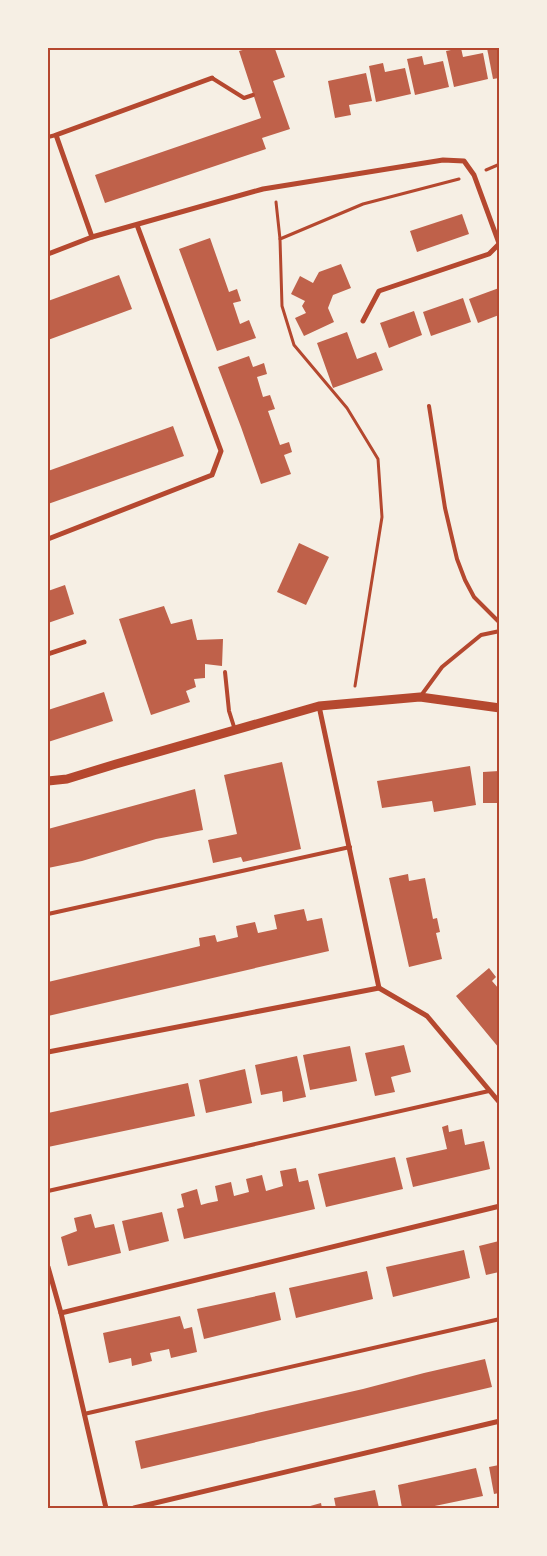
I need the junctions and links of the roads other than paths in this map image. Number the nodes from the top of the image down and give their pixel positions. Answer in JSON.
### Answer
{"nodes":[{"id":1,"x":212,"y":78,"type":"joint"},
{"id":2,"x":253,"y":95,"type":"dead end"},
{"id":3,"x":56,"y":135,"type":"junction"},
{"id":4,"x":48,"y":137,"type":"edge"},
{"id":5,"x":137,"y":226,"type":"junction"},
{"id":6,"x":92,"y":237,"type":"junction"},
{"id":7,"x":499,"y":245,"type":"edge"},
{"id":8,"x":48,"y":254,"type":"edge"},
{"id":9,"x":363,"y":321,"type":"dead end"},
{"id":10,"x":429,"y":406,"type":"dead end"},
{"id":11,"x":48,"y":539,"type":"edge"},
{"id":12,"x":500,"y":623,"type":"edge"},
{"id":13,"x":500,"y":630,"type":"edge"},
{"id":14,"x":84,"y":642,"type":"dead end"},
{"id":15,"x":48,"y":654,"type":"edge"},
{"id":16,"x":225,"y":672,"type":"dead end"},
{"id":17,"x":420,"y":697,"type":"junction"},
{"id":18,"x":319,"y":706,"type":"junction"},
{"id":19,"x":500,"y":708,"type":"edge"},
{"id":20,"x":235,"y":730,"type":"junction"},
{"id":21,"x":48,"y":781,"type":"edge"},
{"id":22,"x":350,"y":847,"type":"junction"},
{"id":23,"x":48,"y":914,"type":"edge"},
{"id":24,"x":379,"y":988,"type":"junction"},
{"id":25,"x":48,"y":1052,"type":"edge"},
{"id":26,"x":489,"y":1090,"type":"junction"},
{"id":27,"x":500,"y":1103,"type":"edge"},
{"id":28,"x":48,"y":1192,"type":"edge"},
{"id":29,"x":500,"y":1206,"type":"edge"},
{"id":30,"x":48,"y":1267,"type":"edge"},
{"id":31,"x":61,"y":1313,"type":"junction"},
{"id":32,"x":500,"y":1318,"type":"edge"},
{"id":33,"x":84,"y":1414,"type":"junction"},
{"id":34,"x":500,"y":1422,"type":"edge"},
{"id":35,"x":106,"y":1508,"type":"edge"},
{"id":36,"x":134,"y":1508,"type":"edge"}],
"edges":[{"from":1,"to":2,"type":"lane"},
{"from":1,"to":3,"type":"street"},
{"from":3,"to":4,"type":"lane"},
{"from":3,"to":6,"type":"street"},
{"from":5,"to":6,"type":"street"},
{"from":5,"to":7,"type":"street"},
{"from":5,"to":11,"type":"street"},
{"from":6,"to":8,"type":"street"},
{"from":7,"to":9,"type":"street"},
{"from":10,"to":12,"type":"lane"},
{"from":13,"to":17,"type":"lane"},
{"from":14,"to":15,"type":"street"},
{"from":16,"to":20,"type":"lane"},
{"from":17,"to":18,"type":"street"},
{"from":17,"to":19,"type":"street"},
{"from":18,"to":20,"type":"street"},
{"from":18,"to":22,"type":"street"},
{"from":20,"to":21,"type":"street"},
{"from":22,"to":23,"type":"lane"},
{"from":22,"to":24,"type":"street"},
{"from":24,"to":25,"type":"street"},
{"from":24,"to":26,"type":"street"},
{"from":26,"to":27,"type":"street"},
{"from":26,"to":28,"type":"lane"},
{"from":29,"to":31,"type":"street"},
{"from":30,"to":31,"type":"street"},
{"from":31,"to":33,"type":"street"},
{"from":32,"to":33,"type":"lane"},
{"from":33,"to":35,"type":"street"},
{"from":34,"to":36,"type":"street"}]}
